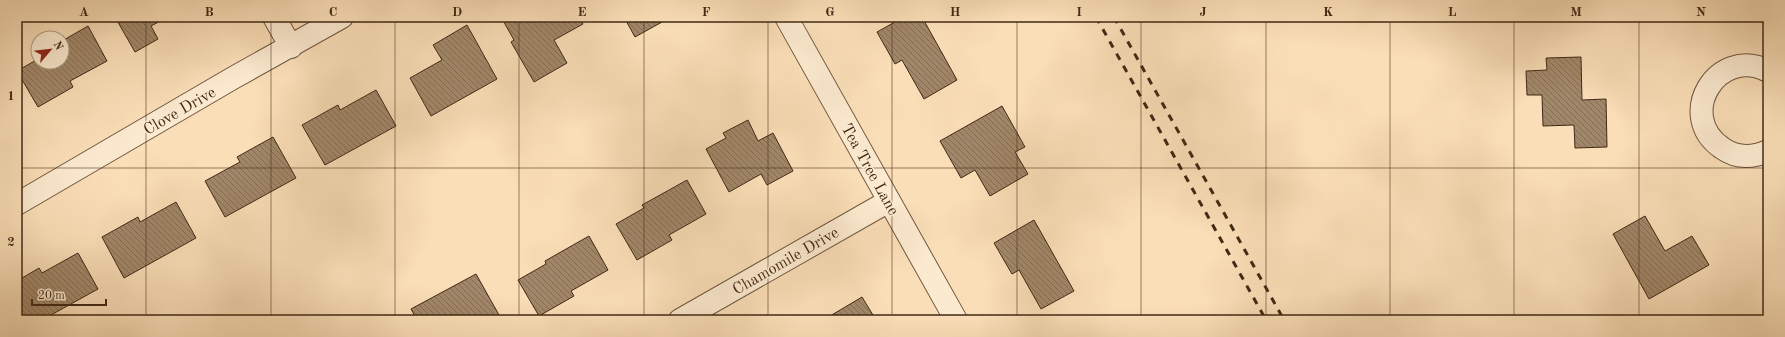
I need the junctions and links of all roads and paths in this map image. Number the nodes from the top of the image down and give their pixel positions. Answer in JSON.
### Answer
{"nodes":[{"id":1,"x":274,"y":17,"type":"edge"},
{"id":2,"x":342,"y":17,"type":"edge"},
{"id":3,"x":786,"y":17,"type":"edge"},
{"id":4,"x":291,"y":46,"type":"junction"},
{"id":5,"x":1768,"y":71,"type":"edge"},
{"id":6,"x":1768,"y":151,"type":"edge"},
{"id":7,"x":889,"y":201,"type":"junction"},
{"id":8,"x":17,"y":204,"type":"edge"},
{"id":9,"x":680,"y":320,"type":"edge"},
{"id":10,"x":956,"y":320,"type":"edge"}],
"edges":[{"from":1,"to":4,"type":"street"},
{"from":2,"to":4,"type":"street","name":"Clove Drive"},
{"from":3,"to":7,"type":"street","name":"Tea Tree Lane"},
{"from":4,"to":8,"type":"street","name":"Clove Drive"},
{"from":5,"to":6,"type":"street"},
{"from":7,"to":9,"type":"street","name":"Chamomile Drive"},
{"from":7,"to":10,"type":"street","name":"Tea Tree Lane"}]}
